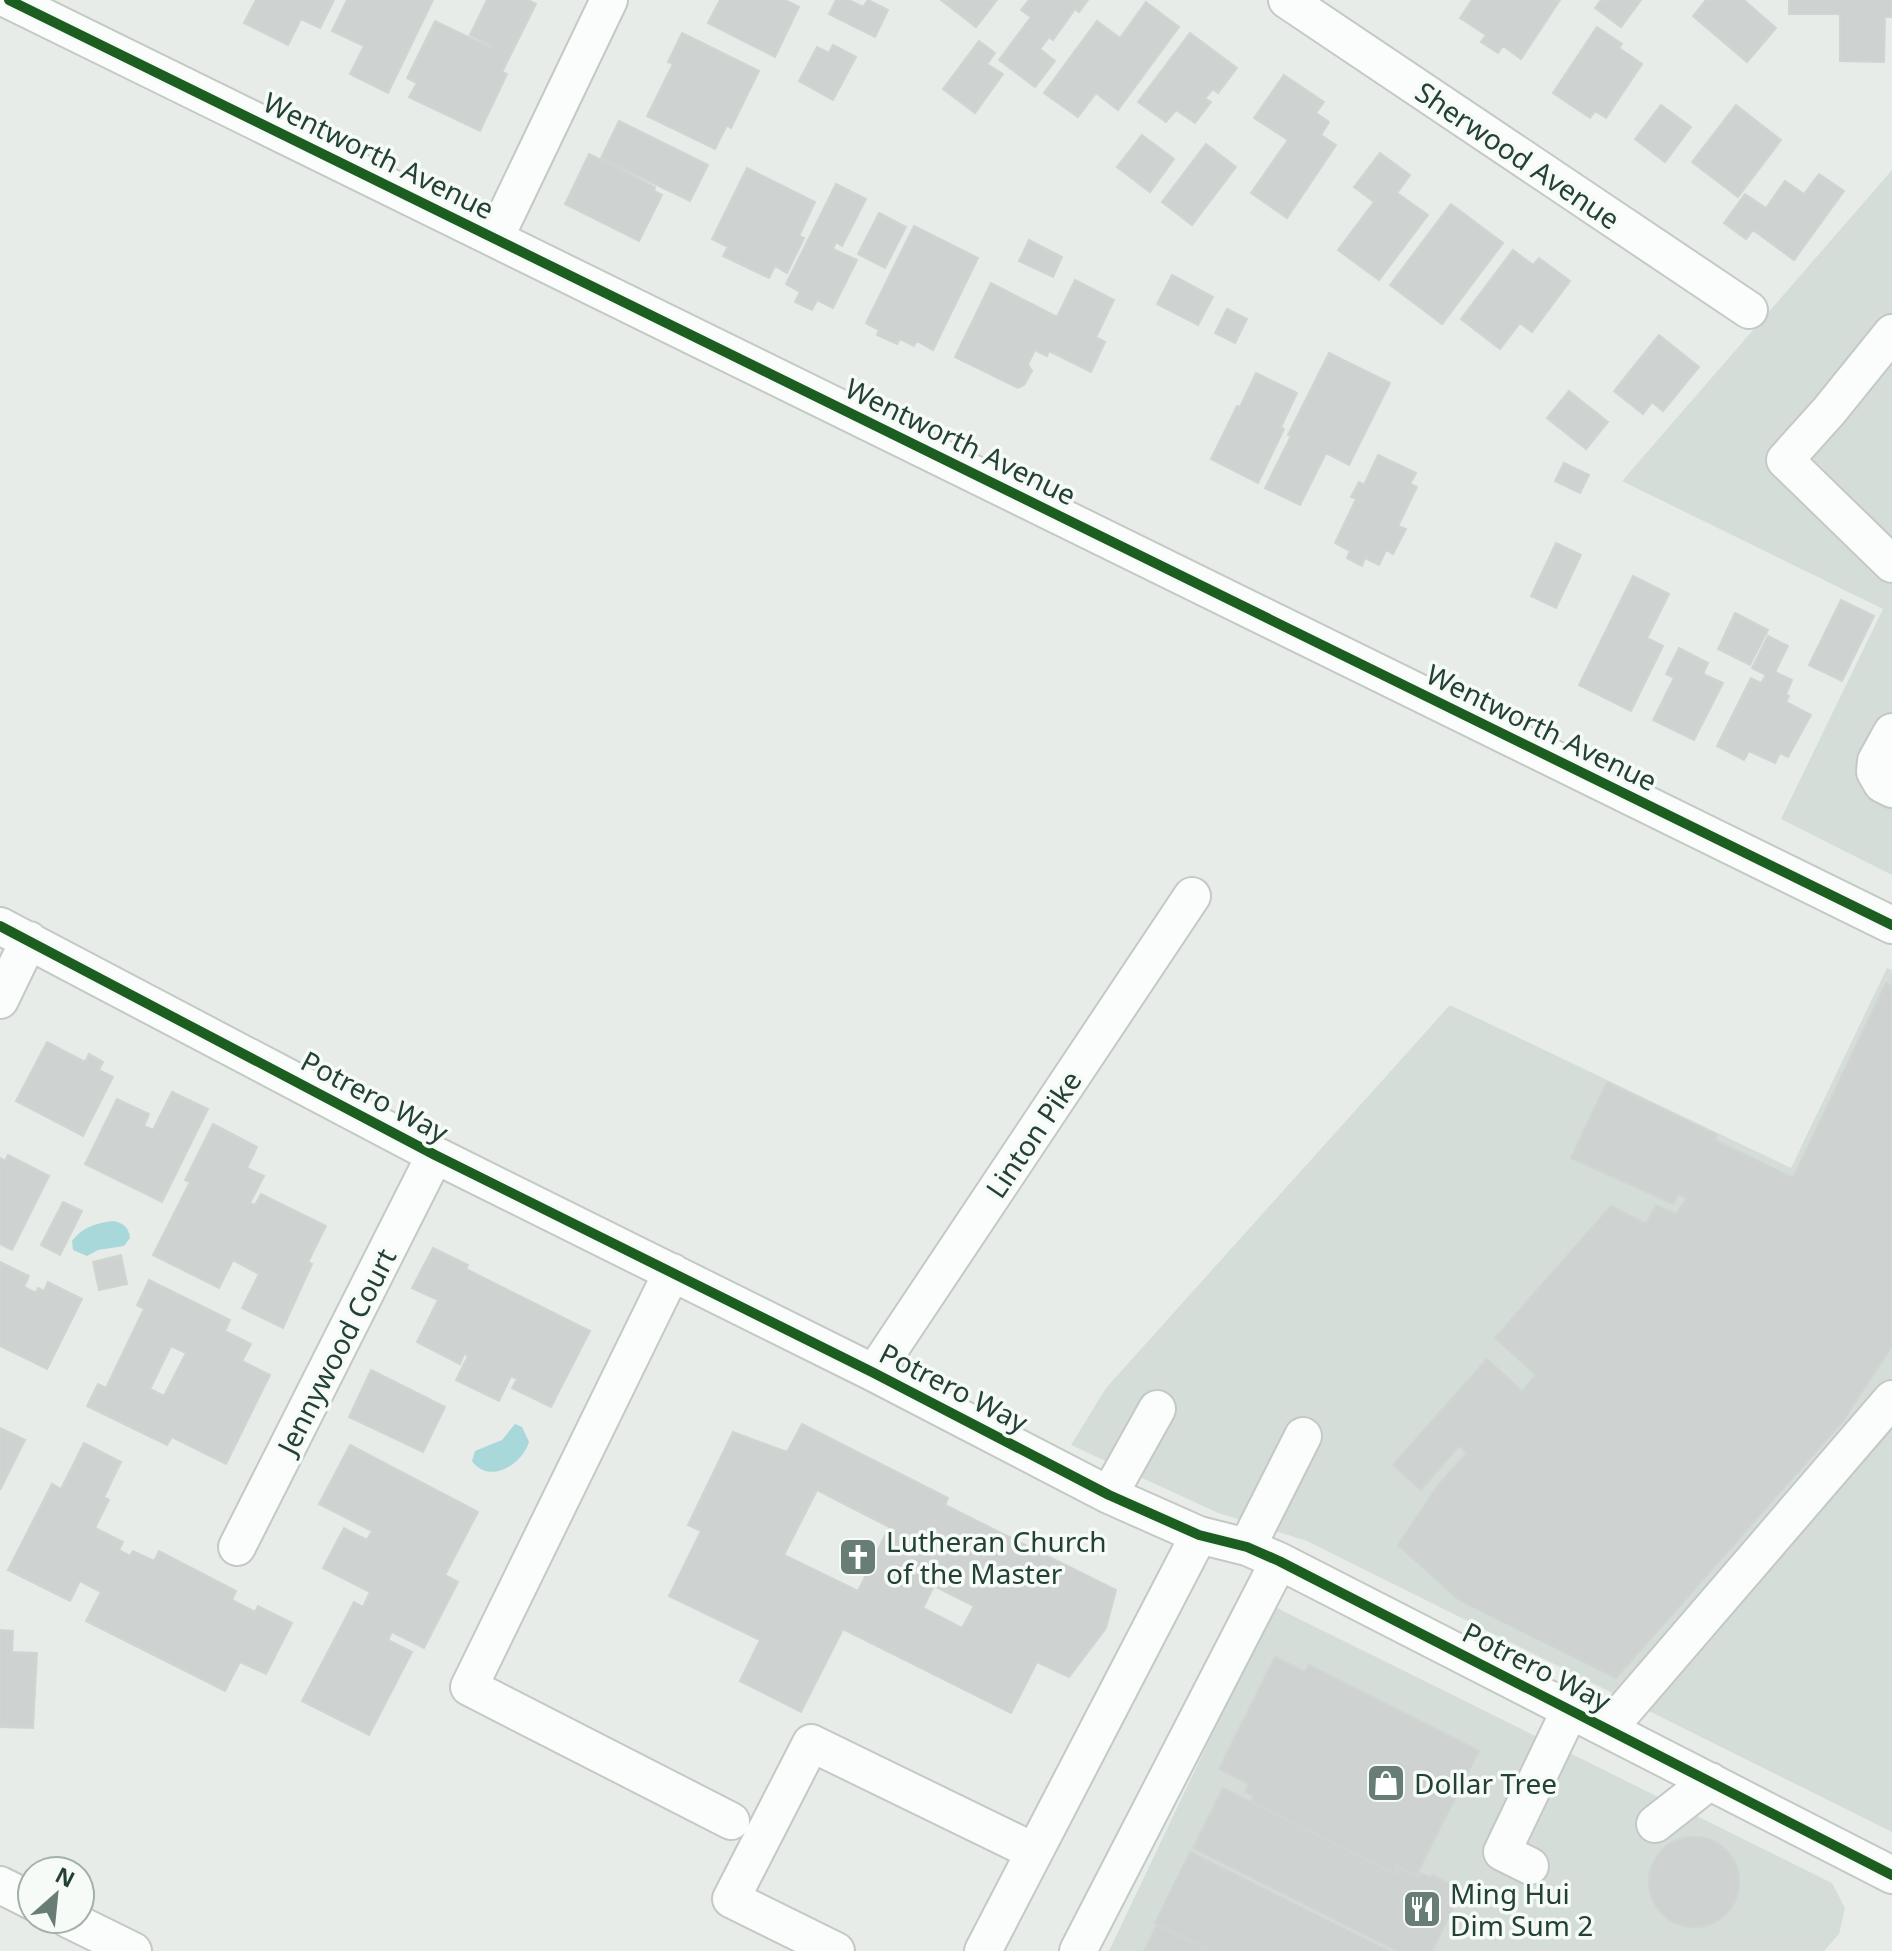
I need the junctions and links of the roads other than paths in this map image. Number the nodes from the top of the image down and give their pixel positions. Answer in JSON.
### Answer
{"nodes":[{"id":1,"x":9,"y":0,"type":"edge"},
{"id":2,"x":609,"y":0,"type":"edge"},
{"id":3,"x":1287,"y":0,"type":"edge"},
{"id":4,"x":495,"y":238,"type":"junction"},
{"id":5,"x":1749,"y":310,"type":"dead end"},
{"id":6,"x":1892,"y":333,"type":"edge"},
{"id":7,"x":1892,"y":564,"type":"edge"},
{"id":8,"x":1892,"y":732,"type":"edge"},
{"id":9,"x":1892,"y":789,"type":"edge"},
{"id":10,"x":1192,"y":896,"type":"dead end"},
{"id":11,"x":1892,"y":925,"type":"edge"},
{"id":12,"x":14,"y":933,"type":"edge"},
{"id":13,"x":0,"y":1000,"type":"edge"},
{"id":14,"x":435,"y":1155,"type":"junction"},
{"id":15,"x":672,"y":1272,"type":"junction"},
{"id":16,"x":874,"y":1373,"type":"junction"},
{"id":17,"x":1892,"y":1399,"type":"edge"},
{"id":18,"x":1157,"y":1409,"type":"dead end"},
{"id":19,"x":1303,"y":1436,"type":"dead end"},
{"id":20,"x":1109,"y":1495,"type":"junction"},
{"id":21,"x":1199,"y":1535,"type":"junction"},
{"id":22,"x":237,"y":1547,"type":"dead end"},
{"id":23,"x":1263,"y":1554,"type":"junction"},
{"id":24,"x":1570,"y":1710,"type":"junction"},
{"id":25,"x":1608,"y":1729,"type":"junction"},
{"id":26,"x":1710,"y":1781,"type":"junction"},
{"id":27,"x":731,"y":1821,"type":"dead end"},
{"id":28,"x":1655,"y":1824,"type":"dead end"},
{"id":29,"x":1033,"y":1851,"type":"junction"},
{"id":30,"x":1530,"y":1866,"type":"dead end"},
{"id":31,"x":1892,"y":1875,"type":"edge"},
{"id":32,"x":96,"y":1933,"type":"edge"},
{"id":33,"x":133,"y":1951,"type":"edge"},
{"id":34,"x":836,"y":1951,"type":"edge"},
{"id":35,"x":983,"y":1951,"type":"edge"},
{"id":36,"x":1078,"y":1951,"type":"edge"}],
"edges":[{"from":1,"to":4,"type":"street","name":"Wentworth Avenue"},
{"from":2,"to":4,"type":"street"},
{"from":3,"to":5,"type":"street","name":"Sherwood Avenue"},
{"from":4,"to":11,"type":"street","name":"Wentworth Avenue"},
{"from":6,"to":7,"type":"street"},
{"from":8,"to":9,"type":"street"},
{"from":10,"to":16,"type":"street","name":"Linton Pike"},
{"from":12,"to":13,"type":"street"},
{"from":12,"to":14,"type":"street","name":"Potrero Way"},
{"from":14,"to":15,"type":"street","name":"Potrero Way"},
{"from":14,"to":22,"type":"street","name":"Jennywood Court"},
{"from":15,"to":16,"type":"street","name":"Potrero Way"},
{"from":15,"to":27,"type":"street"},
{"from":16,"to":20,"type":"street","name":"Potrero Way"},
{"from":17,"to":25,"type":"street"},
{"from":18,"to":20,"type":"street"},
{"from":19,"to":23,"type":"street"},
{"from":20,"to":21,"type":"street","name":"Potrero Way"},
{"from":21,"to":23,"type":"street","name":"Potrero Way"},
{"from":21,"to":29,"type":"street"},
{"from":23,"to":24,"type":"street","name":"Potrero Way"},
{"from":23,"to":36,"type":"street"},
{"from":24,"to":25,"type":"street","name":"Potrero Way"},
{"from":24,"to":30,"type":"street"},
{"from":25,"to":26,"type":"street","name":"Potrero Way"},
{"from":26,"to":28,"type":"street"},
{"from":26,"to":31,"type":"street","name":"Potrero Way"},
{"from":29,"to":34,"type":"street"},
{"from":29,"to":35,"type":"street"},
{"from":32,"to":33,"type":"street"}]}
